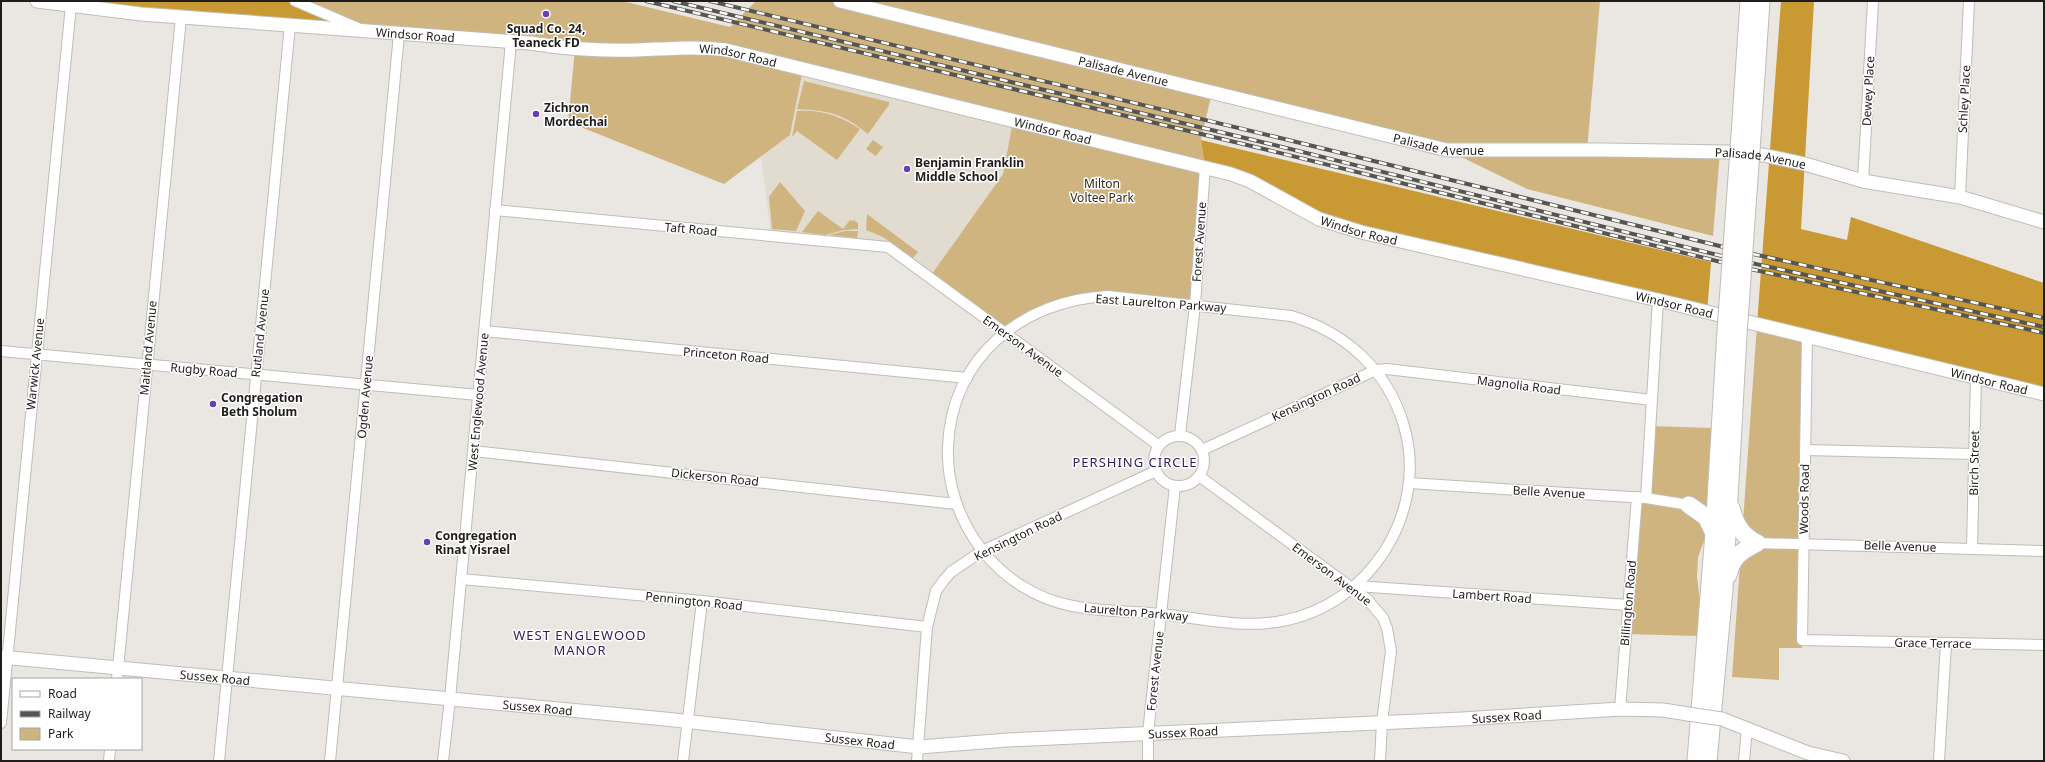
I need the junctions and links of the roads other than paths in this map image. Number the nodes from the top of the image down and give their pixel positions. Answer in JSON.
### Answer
{"nodes":[{"id":1,"x":37,"y":1,"type":"edge"},
{"id":2,"x":295,"y":1,"type":"edge"},
{"id":3,"x":840,"y":1,"type":"edge"},
{"id":4,"x":1749,"y":1,"type":"edge"},
{"id":5,"x":1762,"y":1,"type":"edge"},
{"id":6,"x":1873,"y":1,"type":"edge"},
{"id":7,"x":1969,"y":1,"type":"edge"},
{"id":8,"x":71,"y":5,"type":"junction"},
{"id":9,"x":181,"y":17,"type":"junction"},
{"id":10,"x":290,"y":25,"type":"junction"},
{"id":11,"x":366,"y":31,"type":"junction"},
{"id":12,"x":400,"y":34,"type":"junction"},
{"id":13,"x":511,"y":42,"type":"junction"},
{"id":14,"x":1746,"y":135,"type":"junction"},
{"id":15,"x":1205,"y":167,"type":"junction"},
{"id":16,"x":1863,"y":181,"type":"junction"},
{"id":17,"x":1960,"y":197,"type":"junction"},
{"id":18,"x":495,"y":210,"type":"junction"},
{"id":19,"x":2044,"y":222,"type":"edge"},
{"id":20,"x":888,"y":247,"type":"joint"},
{"id":21,"x":1658,"y":300,"type":"junction"},
{"id":22,"x":1195,"y":305,"type":"junction"},
{"id":23,"x":484,"y":331,"type":"junction"},
{"id":24,"x":1004,"y":333,"type":"junction"},
{"id":25,"x":1732,"y":333,"type":"junction"},
{"id":26,"x":1807,"y":337,"type":"junction"},
{"id":27,"x":1,"y":351,"type":"edge"},
{"id":28,"x":36,"y":354,"type":"junction"},
{"id":29,"x":146,"y":364,"type":"junction"},
{"id":30,"x":1387,"y":369,"type":"joint"},
{"id":31,"x":1376,"y":370,"type":"junction"},
{"id":32,"x":256,"y":374,"type":"junction"},
{"id":33,"x":1976,"y":377,"type":"junction"},
{"id":34,"x":967,"y":378,"type":"junction"},
{"id":35,"x":366,"y":384,"type":"junction"},
{"id":36,"x":2044,"y":394,"type":"edge"},
{"id":37,"x":478,"y":395,"type":"junction"},
{"id":38,"x":1652,"y":400,"type":"junction"},
{"id":39,"x":1180,"y":435,"type":"junction"},
{"id":40,"x":1158,"y":445,"type":"junction"},
{"id":41,"x":1202,"y":450,"type":"junction"},
{"id":42,"x":1805,"y":450,"type":"junction"},
{"id":43,"x":473,"y":452,"type":"junction"},
{"id":44,"x":1974,"y":454,"type":"junction"},
{"id":45,"x":1156,"y":471,"type":"junction"},
{"id":46,"x":1199,"y":476,"type":"junction"},
{"id":47,"x":1717,"y":482,"type":"junction"},
{"id":48,"x":1409,"y":483,"type":"junction"},
{"id":49,"x":1175,"y":486,"type":"junction"},
{"id":50,"x":1642,"y":497,"type":"junction"},
{"id":51,"x":1729,"y":501,"type":"junction"},
{"id":52,"x":956,"y":504,"type":"junction"},
{"id":53,"x":1689,"y":506,"type":"junction"},
{"id":54,"x":1714,"y":533,"type":"junction"},
{"id":55,"x":1757,"y":543,"type":"junction"},
{"id":56,"x":1803,"y":543,"type":"junction"},
{"id":57,"x":1972,"y":548,"type":"junction"},
{"id":58,"x":982,"y":551,"type":"junction"},
{"id":59,"x":2044,"y":551,"type":"edge"},
{"id":60,"x":461,"y":579,"type":"junction"},
{"id":61,"x":1354,"y":587,"type":"junction"},
{"id":62,"x":1724,"y":589,"type":"junction"},
{"id":63,"x":702,"y":602,"type":"junction"},
{"id":64,"x":1628,"y":605,"type":"junction"},
{"id":65,"x":1161,"y":614,"type":"junction"},
{"id":66,"x":927,"y":627,"type":"junction"},
{"id":67,"x":1822,"y":640,"type":"joint"},
{"id":68,"x":1946,"y":643,"type":"junction"},
{"id":69,"x":2044,"y":645,"type":"edge"},
{"id":70,"x":4,"y":657,"type":"edge"},
{"id":71,"x":117,"y":673,"type":"edge"},
{"id":72,"x":227,"y":678,"type":"junction"},
{"id":73,"x":337,"y":689,"type":"junction"},
{"id":74,"x":450,"y":699,"type":"junction"},
{"id":75,"x":1620,"y":709,"type":"junction"},
{"id":76,"x":688,"y":722,"type":"junction"},
{"id":77,"x":1382,"y":722,"type":"junction"},
{"id":78,"x":1,"y":723,"type":"edge"},
{"id":79,"x":1747,"y":729,"type":"junction"},
{"id":80,"x":1148,"y":733,"type":"junction"},
{"id":81,"x":917,"y":747,"type":"junction"},
{"id":82,"x":110,"y":750,"type":"edge"},
{"id":83,"x":1838,"y":760,"type":"edge"},
{"id":84,"x":109,"y":761,"type":"edge"},
{"id":85,"x":219,"y":761,"type":"edge"},
{"id":86,"x":330,"y":761,"type":"edge"},
{"id":87,"x":443,"y":761,"type":"edge"},
{"id":88,"x":683,"y":761,"type":"edge"},
{"id":89,"x":917,"y":761,"type":"edge"},
{"id":90,"x":1148,"y":761,"type":"edge"},
{"id":91,"x":1380,"y":761,"type":"edge"},
{"id":92,"x":1696,"y":761,"type":"edge"},
{"id":93,"x":1708,"y":761,"type":"edge"},
{"id":94,"x":1744,"y":761,"type":"edge"},
{"id":95,"x":1938,"y":761,"type":"edge"}],
"edges":[{"from":1,"to":8,"type":"street","name":"Windsor Road"},
{"from":2,"to":11,"type":"street"},
{"from":3,"to":16,"type":"street","name":"Palisade Avenue"},
{"from":4,"to":14,"type":"highway"},
{"from":5,"to":14,"type":"highway"},
{"from":6,"to":16,"type":"street","name":"Dewey Place"},
{"from":7,"to":17,"type":"street","name":"Schley Place"},
{"from":8,"to":9,"type":"street","name":"Windsor Road"},
{"from":8,"to":28,"type":"street","name":"Warwick Avenue"},
{"from":9,"to":10,"type":"street","name":"Windsor Road"},
{"from":9,"to":29,"type":"street","name":"Maitland Avenue"},
{"from":10,"to":11,"type":"street","name":"Windsor Road"},
{"from":10,"to":32,"type":"street","name":"Rutland Avenue"},
{"from":11,"to":12,"type":"street","name":"Windsor Road"},
{"from":12,"to":13,"type":"street","name":"Windsor Road"},
{"from":12,"to":35,"type":"street","name":"Ogden Avenue"},
{"from":13,"to":15,"type":"street","name":"Windsor Road"},
{"from":13,"to":18,"type":"street","name":"West Englewood Avenue"},
{"from":14,"to":25,"type":"highway","bridge":true},
{"from":15,"to":21,"type":"street","name":"Windsor Road"},
{"from":15,"to":22,"type":"street","name":"Forest Avenue"},
{"from":16,"to":17,"type":"street","name":"Palisade Avenue"},
{"from":17,"to":19,"type":"street","name":"Palisade Avenue"},
{"from":18,"to":20,"type":"street","name":"Taft Road"},
{"from":18,"to":23,"type":"street","name":"West Englewood Avenue"},
{"from":20,"to":24,"type":"street","name":"Emerson Avenue"},
{"from":21,"to":26,"type":"street","name":"Windsor Road"},
{"from":21,"to":38,"type":"street","name":"Billington Road"},
{"from":22,"to":24,"type":"street","name":"East Laurelton Parkway"},
{"from":22,"to":31,"type":"street","name":"East Laurelton Parkway"},
{"from":22,"to":39,"type":"street","name":"Forest Avenue"},
{"from":23,"to":34,"type":"street","name":"Princeton Road"},
{"from":23,"to":37,"type":"street","name":"West Englewood Avenue"},
{"from":24,"to":34,"type":"street","name":"East Laurelton Parkway"},
{"from":24,"to":40,"type":"street","name":"Emerson Avenue"},
{"from":25,"to":47,"type":"highway"},
{"from":25,"to":51,"type":"highway"},
{"from":26,"to":33,"type":"street","name":"Windsor Road"},
{"from":26,"to":42,"type":"street","name":"Woods Road"},
{"from":27,"to":28,"type":"street","name":"Rugby Road"},
{"from":28,"to":29,"type":"street","name":"Rugby Road"},
{"from":28,"to":70,"type":"street","name":"Warwick Avenue"},
{"from":29,"to":32,"type":"street","name":"Rugby Road"},
{"from":29,"to":71,"type":"street","name":"Maitland Avenue"},
{"from":30,"to":31,"type":"street","name":"Kensington Road"},
{"from":30,"to":38,"type":"street","name":"Magnolia Road"},
{"from":31,"to":41,"type":"street","name":"Kensington Road"},
{"from":31,"to":48,"type":"street","name":"East Laurelton Parkway"},
{"from":32,"to":35,"type":"street","name":"Rugby Road"},
{"from":32,"to":72,"type":"street","name":"Rutland Avenue"},
{"from":33,"to":36,"type":"street","name":"Windsor Road"},
{"from":33,"to":44,"type":"street","name":"Birch Street"},
{"from":34,"to":52,"type":"street","name":"East Laurelton Parkway"},
{"from":35,"to":37,"type":"street","name":"Rugby Road"},
{"from":35,"to":73,"type":"street","name":"Ogden Avenue"},
{"from":37,"to":43,"type":"street","name":"West Englewood Avenue"},
{"from":38,"to":50,"type":"street","name":"Billington Road"},
{"from":39,"to":40,"type":"street"},
{"from":39,"to":41,"type":"street"},
{"from":40,"to":45,"type":"street"},
{"from":41,"to":46,"type":"street"},
{"from":42,"to":44,"type":"street"},
{"from":42,"to":56,"type":"street","name":"Woods Road"},
{"from":43,"to":52,"type":"street","name":"Dickerson Road"},
{"from":43,"to":60,"type":"street","name":"West Englewood Avenue"},
{"from":44,"to":57,"type":"street","name":"Birch Street"},
{"from":45,"to":49,"type":"street"},
{"from":45,"to":58,"type":"street","name":"Kensington Road"},
{"from":46,"to":49,"type":"street"},
{"from":46,"to":61,"type":"street","name":"Emerson Avenue"},
{"from":47,"to":53,"type":"highway"},
{"from":47,"to":54,"type":"highway"},
{"from":48,"to":50,"type":"street","name":"Belle Avenue"},
{"from":48,"to":61,"type":"street","name":"Laurelton Parkway"},
{"from":49,"to":65,"type":"street","name":"Forest Avenue"},
{"from":50,"to":53,"type":"street","name":"Belle Avenue"},
{"from":50,"to":64,"type":"street","name":"Billington Road"},
{"from":51,"to":55,"type":"highway"},
{"from":51,"to":62,"type":"highway"},
{"from":52,"to":58,"type":"street","name":"Laurelton Parkway"},
{"from":53,"to":54,"type":"highway"},
{"from":54,"to":92,"type":"highway"},
{"from":55,"to":56,"type":"street","name":"Belle Avenue"},
{"from":55,"to":62,"type":"highway"},
{"from":56,"to":57,"type":"street","name":"Belle Avenue"},
{"from":56,"to":67,"type":"street","name":"Woods Road"},
{"from":57,"to":59,"type":"street","name":"Belle Avenue"},
{"from":58,"to":65,"type":"street","name":"Laurelton Parkway"},
{"from":58,"to":66,"type":"street","name":"Kensington Road"},
{"from":60,"to":63,"type":"street","name":"Pennington Road"},
{"from":60,"to":74,"type":"street","name":"West Englewood Avenue"},
{"from":61,"to":64,"type":"street","name":"Lambert Road"},
{"from":61,"to":65,"type":"street","name":"Laurelton Parkway"},
{"from":61,"to":77,"type":"street","name":"Emerson Avenue"},
{"from":62,"to":93,"type":"highway"},
{"from":63,"to":66,"type":"street","name":"Pennington Road"},
{"from":63,"to":76,"type":"street"},
{"from":64,"to":75,"type":"street","name":"Billington Road"},
{"from":65,"to":80,"type":"street","name":"Forest Avenue"},
{"from":66,"to":81,"type":"street","name":"Kensington Road"},
{"from":67,"to":68,"type":"street","name":"Grace Terrace"},
{"from":68,"to":69,"type":"street","name":"Grace Terrace"},
{"from":68,"to":95,"type":"street"},
{"from":70,"to":71,"type":"street","name":"Sussex Road"},
{"from":70,"to":78,"type":"street","name":"Warwick Avenue"},
{"from":71,"to":72,"type":"street","name":"Sussex Road"},
{"from":72,"to":73,"type":"street","name":"Sussex Road"},
{"from":72,"to":85,"type":"street","name":"Rutland Avenue"},
{"from":73,"to":74,"type":"street","name":"Sussex Road"},
{"from":73,"to":86,"type":"street","name":"Ogden Avenue"},
{"from":74,"to":76,"type":"street","name":"Sussex Road"},
{"from":74,"to":87,"type":"street","name":"West Englewood Avenue"},
{"from":75,"to":77,"type":"street","name":"Sussex Road"},
{"from":75,"to":79,"type":"street","name":"Sussex Road","bridge":true},
{"from":76,"to":81,"type":"street","name":"Sussex Road"},
{"from":76,"to":88,"type":"street"},
{"from":77,"to":80,"type":"street","name":"Sussex Road"},
{"from":77,"to":91,"type":"street","name":"Emerson Avenue"},
{"from":79,"to":83,"type":"street","name":"Sussex Road"},
{"from":79,"to":94,"type":"street"},
{"from":80,"to":81,"type":"street","name":"Sussex Road"},
{"from":80,"to":90,"type":"street","name":"Forest Avenue"},
{"from":81,"to":89,"type":"street","name":"Kensington Road"},
{"from":82,"to":84,"type":"street"}]}
